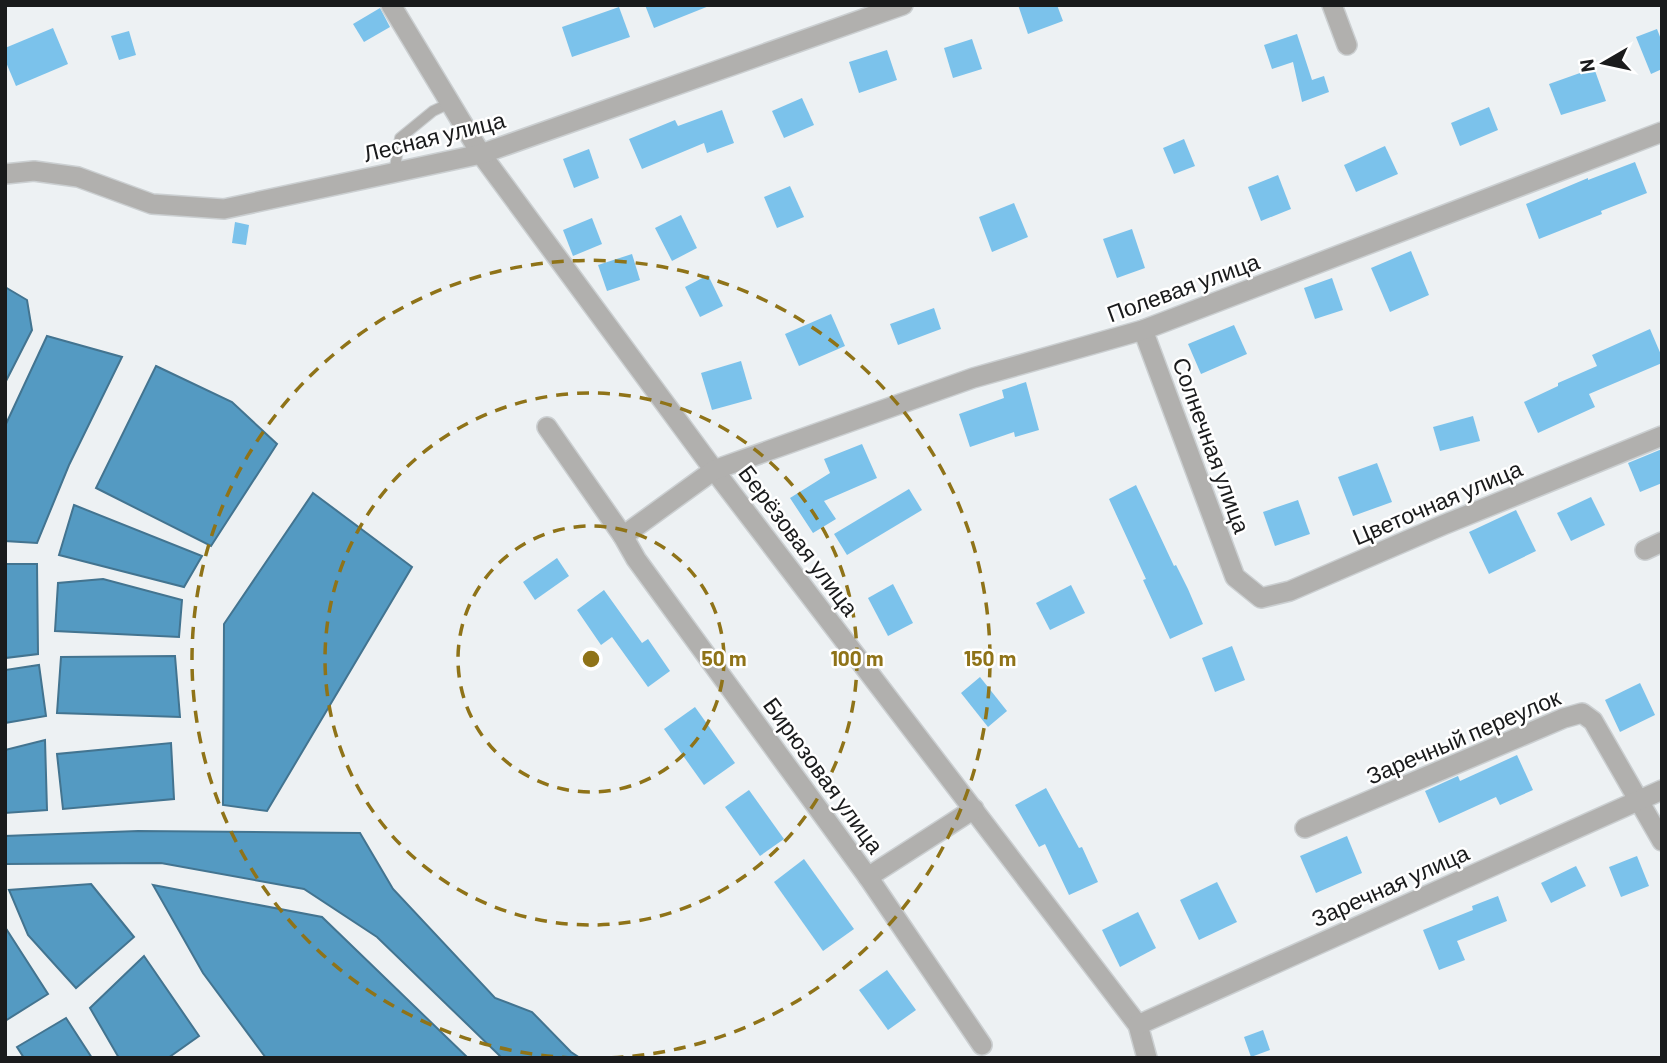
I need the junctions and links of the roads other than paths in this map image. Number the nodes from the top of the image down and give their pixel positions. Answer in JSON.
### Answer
{"nodes":[{"id":1,"x":391,"y":5,"type":"edge"},
{"id":2,"x":903,"y":5,"type":"edge"},
{"id":3,"x":1332,"y":5,"type":"edge"},
{"id":4,"x":1347,"y":45,"type":"dead end"},
{"id":5,"x":450,"y":103,"type":"junction"},
{"id":6,"x":1662,"y":132,"type":"edge"},
{"id":7,"x":481,"y":154,"type":"junction"},
{"id":8,"x":394,"y":173,"type":"junction"},
{"id":9,"x":5,"y":174,"type":"edge"},
{"id":10,"x":1143,"y":330,"type":"junction"},
{"id":11,"x":547,"y":428,"type":"dead end"},
{"id":12,"x":1662,"y":436,"type":"edge"},
{"id":13,"x":714,"y":470,"type":"junction"},
{"id":14,"x":623,"y":536,"type":"junction"},
{"id":15,"x":1235,"y":578,"type":"joint"},
{"id":16,"x":1662,"y":790,"type":"edge"},
{"id":17,"x":1637,"y":800,"type":"junction"},
{"id":18,"x":974,"y":809,"type":"junction"},
{"id":19,"x":1305,"y":828,"type":"dead end"},
{"id":20,"x":1662,"y":841,"type":"edge"},
{"id":21,"x":868,"y":877,"type":"junction"},
{"id":22,"x":1138,"y":1025,"type":"junction"},
{"id":23,"x":982,"y":1045,"type":"dead end"},
{"id":24,"x":1147,"y":1058,"type":"edge"}],
"edges":[{"from":1,"to":5,"type":"street","name":"Берёзовая улица"},
{"from":2,"to":7,"type":"street","name":"Лесная улица"},
{"from":3,"to":4,"type":"street"},
{"from":5,"to":7,"type":"street","name":"Берёзовая улица"},
{"from":5,"to":8,"type":"lane"},
{"from":6,"to":10,"type":"street","name":"Полевая улица"},
{"from":7,"to":8,"type":"street","name":"Лесная улица"},
{"from":7,"to":13,"type":"street","name":"Берёзовая улица"},
{"from":8,"to":9,"type":"street","name":"Лесная улица"},
{"from":10,"to":13,"type":"street","name":"Полевая улица"},
{"from":10,"to":15,"type":"street","name":"Солнечная улица"},
{"from":11,"to":14,"type":"street","name":"Бирюзовая улица"},
{"from":12,"to":15,"type":"street","name":"Цветочная улица"},
{"from":13,"to":14,"type":"street"},
{"from":13,"to":18,"type":"street","name":"Берёзовая улица"},
{"from":14,"to":21,"type":"street","name":"Бирюзовая улица"},
{"from":16,"to":17,"type":"street","name":"Заречная улица"},
{"from":17,"to":19,"type":"street","name":"Заречный переулок"},
{"from":17,"to":20,"type":"street"},
{"from":17,"to":22,"type":"street","name":"Заречная улица"},
{"from":18,"to":21,"type":"street"},
{"from":18,"to":22,"type":"street","name":"Берёзовая улица"},
{"from":21,"to":23,"type":"street","name":"Бирюзовая улица"},
{"from":22,"to":24,"type":"street","name":"Берёзовая улица"}]}
